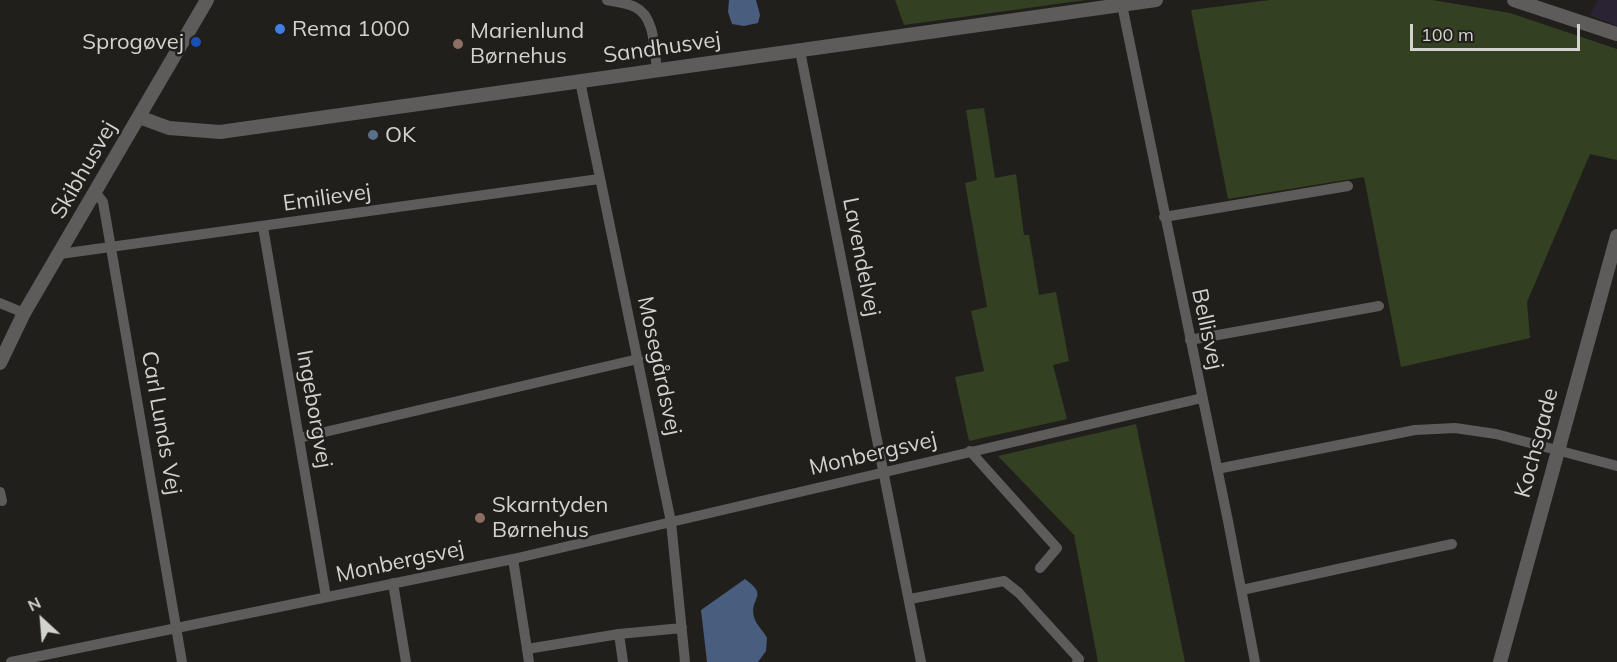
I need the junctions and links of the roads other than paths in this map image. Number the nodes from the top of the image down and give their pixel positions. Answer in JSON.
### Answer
{"nodes":[{"id":1,"x":207,"y":0,"type":"edge"},
{"id":2,"x":607,"y":0,"type":"edge"},
{"id":3,"x":1156,"y":0,"type":"edge"},
{"id":4,"x":1514,"y":0,"type":"edge"},
{"id":5,"x":1122,"y":5,"type":"junction"},
{"id":6,"x":1617,"y":34,"type":"edge"},
{"id":7,"x":800,"y":51,"type":"junction"},
{"id":8,"x":657,"y":70,"type":"junction"},
{"id":9,"x":579,"y":81,"type":"junction"},
{"id":10,"x":139,"y":117,"type":"junction"},
{"id":11,"x":599,"y":179,"type":"junction"},
{"id":12,"x":1348,"y":186,"type":"dead end"},
{"id":13,"x":96,"y":193,"type":"junction"},
{"id":14,"x":1164,"y":217,"type":"junction"},
{"id":15,"x":263,"y":227,"type":"junction"},
{"id":16,"x":1617,"y":236,"type":"edge"},
{"id":17,"x":111,"y":248,"type":"junction"},
{"id":18,"x":60,"y":254,"type":"junction"},
{"id":19,"x":1614,"y":258,"type":"edge"},
{"id":20,"x":0,"y":303,"type":"edge"},
{"id":21,"x":1379,"y":306,"type":"dead end"},
{"id":22,"x":24,"y":313,"type":"junction"},
{"id":23,"x":1190,"y":340,"type":"junction"},
{"id":24,"x":638,"y":358,"type":"junction"},
{"id":25,"x":0,"y":363,"type":"edge"},
{"id":26,"x":1202,"y":399,"type":"junction"},
{"id":27,"x":299,"y":438,"type":"junction"},
{"id":28,"x":970,"y":451,"type":"junction"},
{"id":29,"x":1557,"y":451,"type":"junction"},
{"id":30,"x":1617,"y":466,"type":"edge"},
{"id":31,"x":1217,"y":469,"type":"junction"},
{"id":32,"x":882,"y":471,"type":"junction"},
{"id":33,"x":671,"y":522,"type":"junction"},
{"id":34,"x":1452,"y":544,"type":"dead end"},
{"id":35,"x":513,"y":558,"type":"junction"},
{"id":36,"x":1040,"y":568,"type":"dead end"},
{"id":37,"x":393,"y":583,"type":"junction"},
{"id":38,"x":1242,"y":590,"type":"junction"},
{"id":39,"x":326,"y":597,"type":"junction"},
{"id":40,"x":910,"y":599,"type":"junction"},
{"id":41,"x":177,"y":628,"type":"junction"},
{"id":42,"x":682,"y":628,"type":"junction"},
{"id":43,"x":619,"y":634,"type":"junction"},
{"id":44,"x":527,"y":649,"type":"junction"},
{"id":45,"x":11,"y":662,"type":"edge"},
{"id":46,"x":182,"y":662,"type":"edge"},
{"id":47,"x":406,"y":662,"type":"edge"},
{"id":48,"x":529,"y":662,"type":"edge"},
{"id":49,"x":624,"y":662,"type":"edge"},
{"id":50,"x":685,"y":662,"type":"edge"},
{"id":51,"x":921,"y":662,"type":"edge"},
{"id":52,"x":1077,"y":662,"type":"edge"},
{"id":53,"x":1255,"y":662,"type":"edge"},
{"id":54,"x":1500,"y":662,"type":"edge"}],
"edges":[{"from":1,"to":10,"type":"street","name":"Skibhusvej"},
{"from":2,"to":8,"type":"street"},
{"from":3,"to":5,"type":"street","name":"Sandhusvej"},
{"from":4,"to":6,"type":"street"},
{"from":5,"to":7,"type":"street","name":"Sandhusvej"},
{"from":5,"to":14,"type":"street","name":"Bellisvej"},
{"from":7,"to":8,"type":"street","name":"Sandhusvej"},
{"from":7,"to":32,"type":"street","name":"Lavendelvej"},
{"from":8,"to":9,"type":"street","name":"Sandhusvej"},
{"from":9,"to":10,"type":"street","name":"Sandhusvej"},
{"from":9,"to":11,"type":"street","name":"Mosegårdsvej"},
{"from":10,"to":13,"type":"street","name":"Skibhusvej"},
{"from":11,"to":15,"type":"street","name":"Emilievej"},
{"from":11,"to":24,"type":"street","name":"Mosegårdsvej"},
{"from":12,"to":14,"type":"street"},
{"from":13,"to":17,"type":"street","name":"Carl Lunds Vej"},
{"from":13,"to":18,"type":"street","name":"Skibhusvej"},
{"from":14,"to":23,"type":"street","name":"Bellisvej"},
{"from":15,"to":17,"type":"street","name":"Emilievej"},
{"from":15,"to":27,"type":"street","name":"Ingeborgvej"},
{"from":16,"to":19,"type":"street","name":"Kochsgade"},
{"from":17,"to":18,"type":"street","name":"Emilievej"},
{"from":17,"to":41,"type":"street","name":"Carl Lunds Vej"},
{"from":18,"to":22,"type":"street","name":"Skibhusvej"},
{"from":19,"to":29,"type":"street","name":"Kochsgade"},
{"from":20,"to":22,"type":"street"},
{"from":21,"to":23,"type":"street"},
{"from":22,"to":25,"type":"street","name":"Skibhusvej"},
{"from":23,"to":26,"type":"street","name":"Bellisvej"},
{"from":24,"to":27,"type":"street"},
{"from":24,"to":33,"type":"street","name":"Mosegårdsvej"},
{"from":26,"to":28,"type":"street","name":"Monbergsvej"},
{"from":26,"to":31,"type":"street","name":"Bellisvej"},
{"from":27,"to":39,"type":"street","name":"Ingeborgvej"},
{"from":28,"to":32,"type":"street","name":"Monbergsvej"},
{"from":28,"to":36,"type":"street","name":"Monbergsvej"},
{"from":29,"to":30,"type":"street"},
{"from":29,"to":31,"type":"street"},
{"from":29,"to":54,"type":"street","name":"Kochsgade"},
{"from":31,"to":38,"type":"street","name":"Bellisvej"},
{"from":32,"to":33,"type":"street","name":"Monbergsvej"},
{"from":32,"to":40,"type":"street","name":"Lavendelvej"},
{"from":33,"to":35,"type":"street","name":"Monbergsvej"},
{"from":33,"to":42,"type":"street","name":"Mosegårdsvej"},
{"from":34,"to":38,"type":"street"},
{"from":35,"to":37,"type":"street","name":"Monbergsvej"},
{"from":35,"to":44,"type":"street"},
{"from":37,"to":39,"type":"street","name":"Monbergsvej"},
{"from":37,"to":47,"type":"street"},
{"from":38,"to":53,"type":"street","name":"Bellisvej"},
{"from":39,"to":41,"type":"street","name":"Monbergsvej"},
{"from":40,"to":51,"type":"street","name":"Lavendelvej"},
{"from":40,"to":52,"type":"street"},
{"from":41,"to":45,"type":"street","name":"Monbergsvej"},
{"from":41,"to":46,"type":"street","name":"Carl Lunds Vej"},
{"from":42,"to":43,"type":"street"},
{"from":42,"to":50,"type":"street","name":"Mosegårdsvej"},
{"from":43,"to":44,"type":"street"},
{"from":43,"to":49,"type":"street"},
{"from":44,"to":48,"type":"street"}]}
